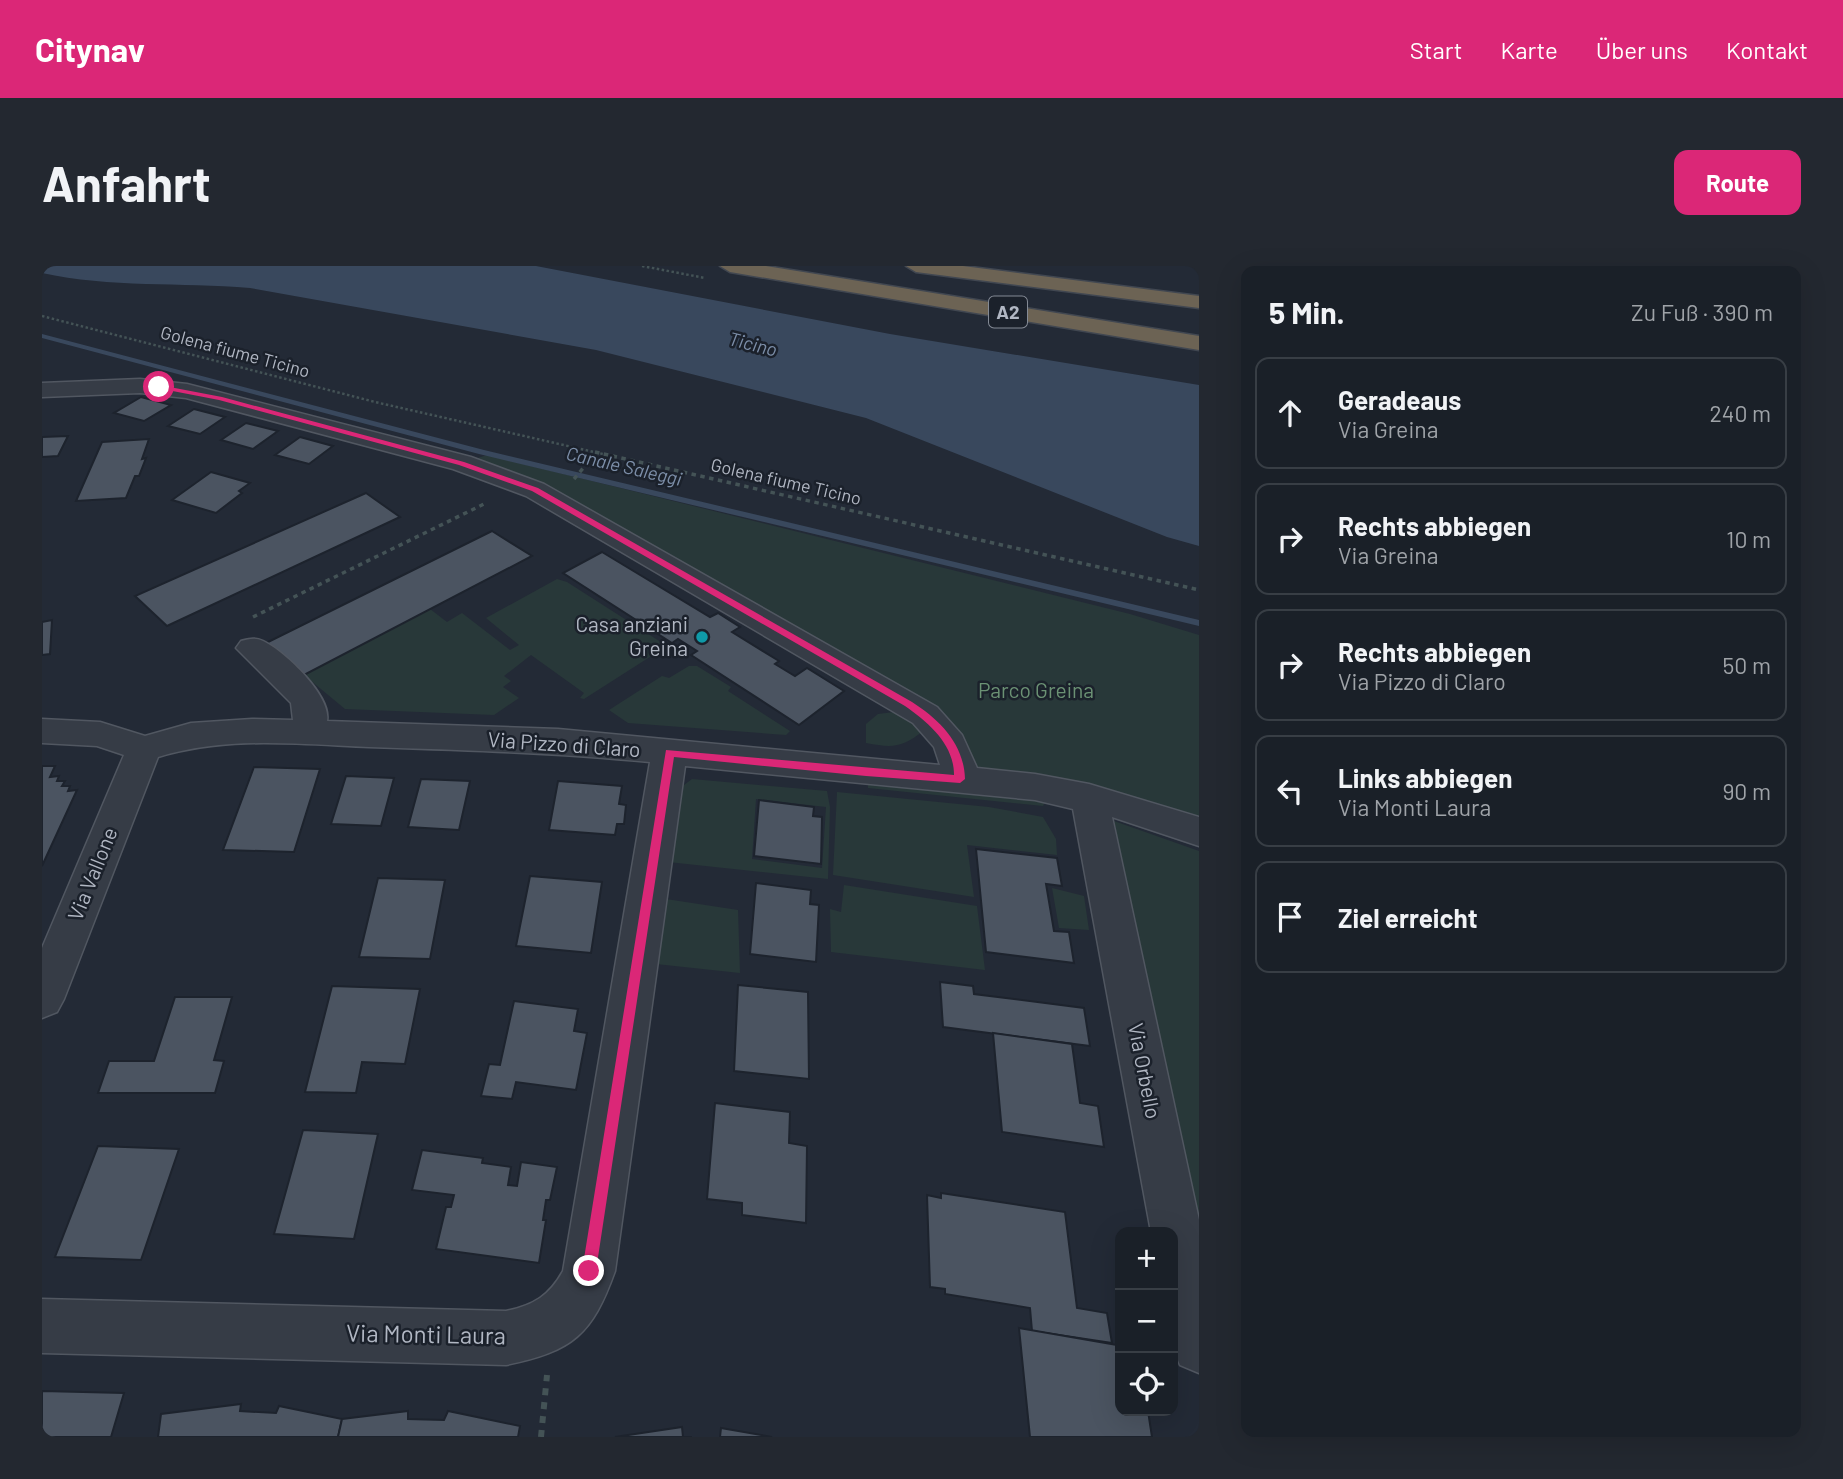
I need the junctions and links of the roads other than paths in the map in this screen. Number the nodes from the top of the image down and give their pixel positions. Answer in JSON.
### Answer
{"nodes":[{"id":1,"x":730,"y":266,"type":"edge"},
{"id":2,"x":851,"y":266,"type":"edge"},
{"id":3,"x":916,"y":266,"type":"edge"},
{"id":4,"x":1199,"y":302,"type":"edge"},
{"id":5,"x":1199,"y":321,"type":"edge"},
{"id":6,"x":1199,"y":343,"type":"edge"},
{"id":7,"x":42,"y":390,"type":"edge"},
{"id":8,"x":532,"y":489,"type":"junction"},
{"id":9,"x":589,"y":541,"type":"dead end"},
{"id":10,"x":251,"y":634,"type":"road end"},
{"id":11,"x":42,"y":731,"type":"edge"},
{"id":12,"x":305,"y":733,"type":"junction"},
{"id":13,"x":144,"y":749,"type":"junction"},
{"id":14,"x":669,"y":753,"type":"junction"},
{"id":15,"x":960,"y":779,"type":"junction"},
{"id":16,"x":1088,"y":797,"type":"junction"},
{"id":17,"x":1199,"y":832,"type":"edge"},
{"id":18,"x":42,"y":999,"type":"edge"},
{"id":19,"x":42,"y":1326,"type":"edge"},
{"id":20,"x":1199,"y":1346,"type":"edge"}],
"edges":[{"from":1,"to":6,"type":"highway","number":"A2"},
{"from":2,"to":5,"type":"highway","number":"A2"},
{"from":3,"to":4,"type":"highway","number":"A2"},
{"from":7,"to":8,"type":"street"},
{"from":8,"to":9,"type":"street"},
{"from":8,"to":15,"type":"street"},
{"from":10,"to":12,"type":"street"},
{"from":11,"to":13,"type":"street"},
{"from":12,"to":13,"type":"street","name":"Via Pizzo di Claro"},
{"from":12,"to":14,"type":"street","name":"Via Pizzo di Claro"},
{"from":13,"to":18,"type":"street","name":"Via Vallone"},
{"from":14,"to":15,"type":"street","name":"Via Pizzo di Claro"},
{"from":14,"to":19,"type":"street","name":"Via Monti Laura"},
{"from":15,"to":16,"type":"street","name":"Via Pizzo di Claro"},
{"from":16,"to":17,"type":"street","name":"Via Pizzo di Claro"},
{"from":16,"to":20,"type":"street","name":"Via Orbello"}]}
